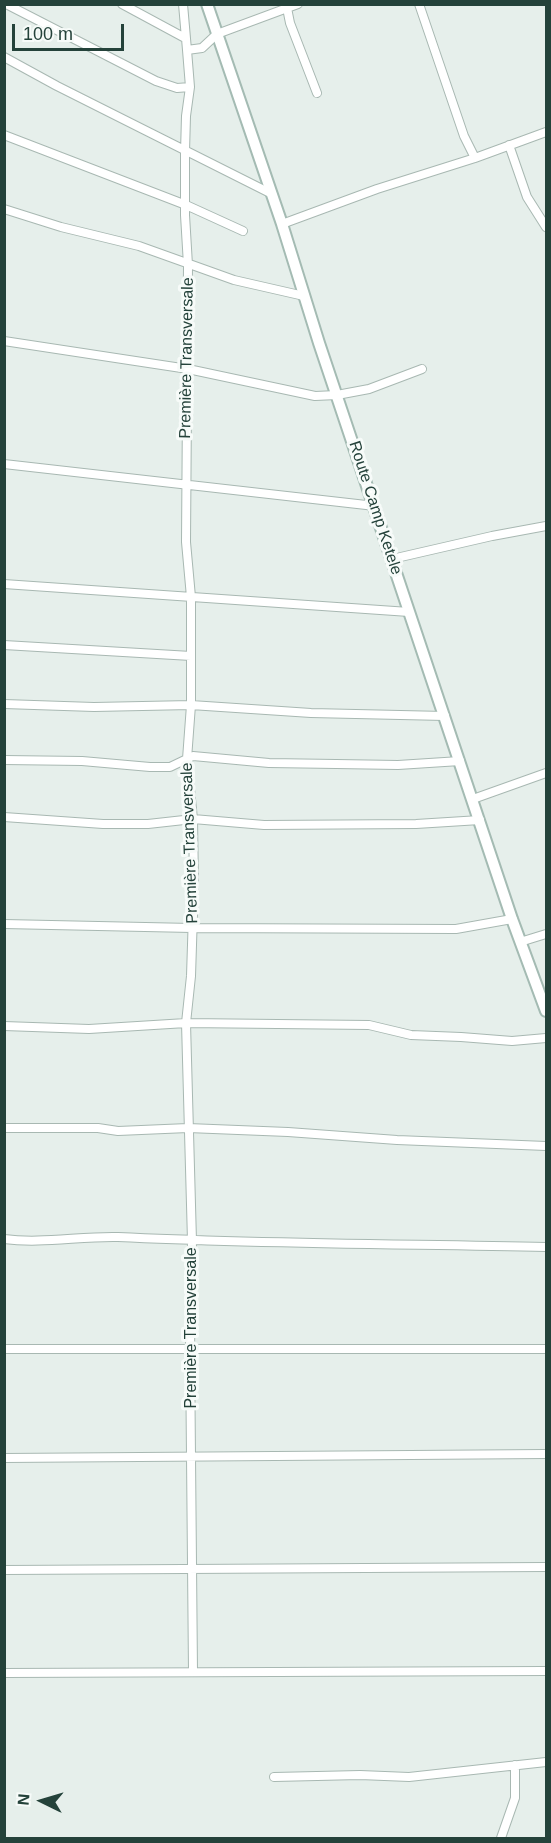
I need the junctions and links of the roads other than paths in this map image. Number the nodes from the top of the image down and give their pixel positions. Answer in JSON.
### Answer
{"nodes":[{"id":1,"x":6,"y":4,"type":"edge"},
{"id":2,"x":122,"y":4,"type":"edge"},
{"id":3,"x":183,"y":4,"type":"edge"},
{"id":4,"x":207,"y":4,"type":"edge"},
{"id":5,"x":298,"y":4,"type":"edge"},
{"id":6,"x":418,"y":4,"type":"edge"},
{"id":7,"x":287,"y":8,"type":"junction"},
{"id":8,"x":272,"y":13,"type":"junction"},
{"id":9,"x":290,"y":23,"type":"junction"},
{"id":10,"x":217,"y":34,"type":"junction"},
{"id":11,"x":185,"y":38,"type":"junction"},
{"id":12,"x":187,"y":50,"type":"junction"},
{"id":13,"x":4,"y":57,"type":"edge"},
{"id":14,"x":190,"y":87,"type":"junction"},
{"id":15,"x":316,"y":93,"type":"dead end"},
{"id":16,"x":546,"y":132,"type":"edge"},
{"id":17,"x":4,"y":135,"type":"edge"},
{"id":18,"x":509,"y":145,"type":"junction"},
{"id":19,"x":185,"y":152,"type":"junction"},
{"id":20,"x":475,"y":158,"type":"junction"},
{"id":21,"x":272,"y":195,"type":"junction"},
{"id":22,"x":186,"y":205,"type":"junction"},
{"id":23,"x":4,"y":209,"type":"edge"},
{"id":24,"x":282,"y":224,"type":"junction"},
{"id":25,"x":546,"y":226,"type":"edge"},
{"id":26,"x":243,"y":231,"type":"dead end"},
{"id":27,"x":188,"y":265,"type":"junction"},
{"id":28,"x":304,"y":296,"type":"junction"},
{"id":29,"x":4,"y":341,"type":"edge"},
{"id":30,"x":188,"y":369,"type":"junction"},
{"id":31,"x":422,"y":369,"type":"dead end"},
{"id":32,"x":337,"y":395,"type":"junction"},
{"id":33,"x":4,"y":464,"type":"edge"},
{"id":34,"x":187,"y":486,"type":"junction"},
{"id":35,"x":375,"y":506,"type":"junction"},
{"id":36,"x":546,"y":526,"type":"edge"},
{"id":37,"x":392,"y":559,"type":"junction"},
{"id":38,"x":4,"y":584,"type":"edge"},
{"id":39,"x":191,"y":597,"type":"junction"},
{"id":40,"x":409,"y":612,"type":"junction"},
{"id":41,"x":4,"y":645,"type":"edge"},
{"id":42,"x":190,"y":656,"type":"junction"},
{"id":43,"x":4,"y":704,"type":"edge"},
{"id":44,"x":191,"y":705,"type":"junction"},
{"id":45,"x":445,"y":716,"type":"junction"},
{"id":46,"x":187,"y":759,"type":"junction"},
{"id":47,"x":4,"y":760,"type":"edge"},
{"id":48,"x":460,"y":761,"type":"junction"},
{"id":49,"x":546,"y":773,"type":"edge"},
{"id":50,"x":473,"y":799,"type":"junction"},
{"id":51,"x":4,"y":817,"type":"edge"},
{"id":52,"x":193,"y":819,"type":"junction"},
{"id":53,"x":480,"y":820,"type":"junction"},
{"id":54,"x":512,"y":919,"type":"junction"},
{"id":55,"x":4,"y":924,"type":"edge"},
{"id":56,"x":192,"y":928,"type":"junction"},
{"id":57,"x":546,"y":934,"type":"edge"},
{"id":58,"x":520,"y":942,"type":"junction"},
{"id":59,"x":546,"y":1011,"type":"edge"},
{"id":60,"x":186,"y":1023,"type":"junction"},
{"id":61,"x":4,"y":1026,"type":"edge"},
{"id":62,"x":546,"y":1038,"type":"edge"},
{"id":63,"x":4,"y":1128,"type":"edge"},
{"id":64,"x":188,"y":1128,"type":"junction"},
{"id":65,"x":546,"y":1146,"type":"edge"},
{"id":66,"x":4,"y":1239,"type":"edge"},
{"id":67,"x":192,"y":1241,"type":"junction"},
{"id":68,"x":546,"y":1247,"type":"edge"},
{"id":69,"x":546,"y":1348,"type":"edge"},
{"id":70,"x":4,"y":1349,"type":"edge"},
{"id":71,"x":190,"y":1349,"type":"junction"},
{"id":72,"x":546,"y":1454,"type":"edge"},
{"id":73,"x":191,"y":1457,"type":"junction"},
{"id":74,"x":4,"y":1458,"type":"edge"},
{"id":75,"x":546,"y":1567,"type":"edge"},
{"id":76,"x":191,"y":1569,"type":"junction"},
{"id":77,"x":4,"y":1570,"type":"edge"},
{"id":78,"x":546,"y":1671,"type":"edge"},
{"id":79,"x":193,"y":1672,"type":"junction"},
{"id":80,"x":4,"y":1673,"type":"edge"},
{"id":81,"x":546,"y":1762,"type":"edge"},
{"id":82,"x":515,"y":1765,"type":"junction"},
{"id":83,"x":274,"y":1777,"type":"dead end"},
{"id":84,"x":501,"y":1839,"type":"edge"}],
"edges":[{"from":1,"to":14,"type":"street"},
{"from":2,"to":11,"type":"street"},
{"from":3,"to":11,"type":"street","name":"Première Transversale"},
{"from":4,"to":10,"type":"street","name":"Route Camp Ketele"},
{"from":5,"to":7,"type":"street"},
{"from":6,"to":20,"type":"street"},
{"from":7,"to":8,"type":"street"},
{"from":7,"to":9,"type":"street"},
{"from":8,"to":9,"type":"street"},
{"from":8,"to":10,"type":"street"},
{"from":9,"to":15,"type":"street"},
{"from":10,"to":12,"type":"street"},
{"from":10,"to":21,"type":"street","name":"Route Camp Ketele"},
{"from":11,"to":12,"type":"street","name":"Première Transversale"},
{"from":12,"to":14,"type":"street","name":"Première Transversale"},
{"from":13,"to":19,"type":"street"},
{"from":14,"to":19,"type":"street","name":"Première Transversale"},
{"from":16,"to":18,"type":"street"},
{"from":17,"to":22,"type":"street"},
{"from":18,"to":20,"type":"street"},
{"from":18,"to":25,"type":"street"},
{"from":19,"to":21,"type":"street"},
{"from":19,"to":22,"type":"street","name":"Première Transversale"},
{"from":20,"to":24,"type":"street"},
{"from":21,"to":24,"type":"street","name":"Route Camp Ketele"},
{"from":22,"to":26,"type":"street"},
{"from":22,"to":27,"type":"street","name":"Première Transversale"},
{"from":23,"to":27,"type":"street"},
{"from":24,"to":28,"type":"street","name":"Route Camp Ketele"},
{"from":27,"to":28,"type":"street"},
{"from":27,"to":30,"type":"street","name":"Première Transversale"},
{"from":28,"to":32,"type":"street","name":"Route Camp Ketele"},
{"from":29,"to":30,"type":"street"},
{"from":30,"to":32,"type":"street"},
{"from":30,"to":34,"type":"street","name":"Première Transversale"},
{"from":31,"to":32,"type":"street"},
{"from":32,"to":35,"type":"street","name":"Route Camp Ketele"},
{"from":33,"to":34,"type":"street"},
{"from":34,"to":35,"type":"street"},
{"from":34,"to":39,"type":"street","name":"Première Transversale"},
{"from":35,"to":37,"type":"street","name":"Route Camp Ketele"},
{"from":36,"to":37,"type":"street"},
{"from":37,"to":40,"type":"street","name":"Route Camp Ketele"},
{"from":38,"to":39,"type":"street"},
{"from":39,"to":40,"type":"street"},
{"from":39,"to":42,"type":"street","name":"Première Transversale"},
{"from":40,"to":45,"type":"street","name":"Route Camp Ketele"},
{"from":41,"to":42,"type":"street"},
{"from":42,"to":44,"type":"street","name":"Première Transversale"},
{"from":43,"to":44,"type":"street"},
{"from":44,"to":45,"type":"street"},
{"from":44,"to":46,"type":"street","name":"Première Transversale"},
{"from":45,"to":48,"type":"street","name":"Route Camp Ketele"},
{"from":46,"to":47,"type":"street"},
{"from":46,"to":48,"type":"street"},
{"from":46,"to":52,"type":"street","name":"Première Transversale"},
{"from":48,"to":50,"type":"street","name":"Route Camp Ketele"},
{"from":49,"to":50,"type":"street"},
{"from":50,"to":53,"type":"street","name":"Route Camp Ketele"},
{"from":51,"to":52,"type":"street"},
{"from":52,"to":53,"type":"street"},
{"from":52,"to":56,"type":"street","name":"Première Transversale"},
{"from":53,"to":54,"type":"street","name":"Route Camp Ketele"},
{"from":54,"to":56,"type":"street"},
{"from":54,"to":58,"type":"street","name":"Route Camp Ketele"},
{"from":55,"to":56,"type":"street"},
{"from":56,"to":60,"type":"street","name":"Première Transversale"},
{"from":57,"to":58,"type":"street"},
{"from":58,"to":59,"type":"street","name":"Route Camp Ketele"},
{"from":60,"to":61,"type":"street"},
{"from":60,"to":62,"type":"street"},
{"from":60,"to":64,"type":"street","name":"Première Transversale"},
{"from":63,"to":64,"type":"street"},
{"from":64,"to":65,"type":"street"},
{"from":64,"to":67,"type":"street","name":"Première Transversale"},
{"from":66,"to":67,"type":"street"},
{"from":67,"to":68,"type":"street"},
{"from":67,"to":71,"type":"street","name":"Première Transversale"},
{"from":69,"to":71,"type":"street"},
{"from":70,"to":71,"type":"street"},
{"from":71,"to":73,"type":"street","name":"Première Transversale"},
{"from":72,"to":73,"type":"street"},
{"from":73,"to":74,"type":"street"},
{"from":73,"to":76,"type":"street","name":"Première Transversale"},
{"from":75,"to":76,"type":"street"},
{"from":76,"to":77,"type":"street"},
{"from":76,"to":79,"type":"street","name":"Première Transversale"},
{"from":78,"to":79,"type":"street"},
{"from":79,"to":80,"type":"street"},
{"from":81,"to":82,"type":"street"},
{"from":82,"to":83,"type":"street"},
{"from":82,"to":84,"type":"street"}]}
